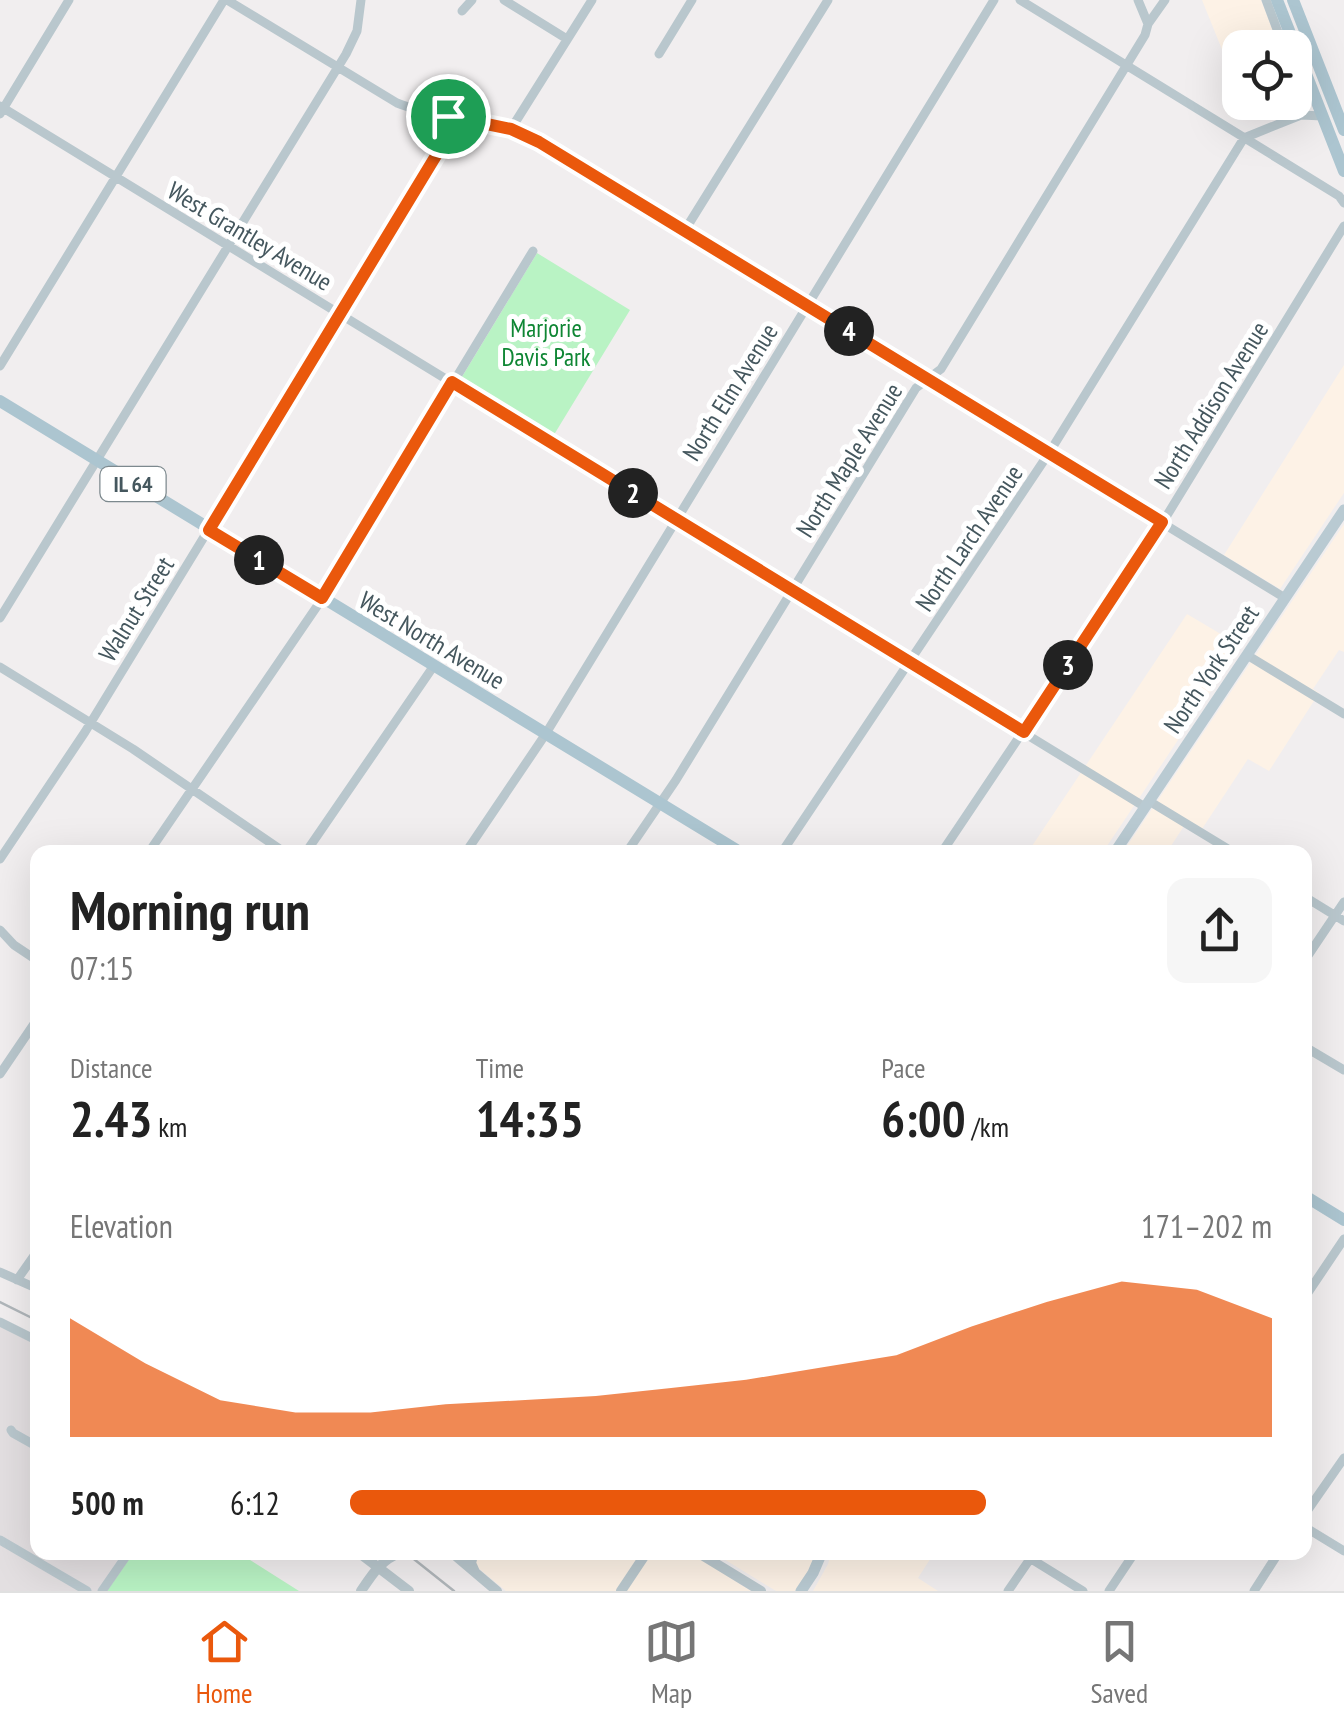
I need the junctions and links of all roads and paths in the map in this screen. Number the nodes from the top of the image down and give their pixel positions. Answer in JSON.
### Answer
{"nodes":[{"id":1,"x":70,"y":0,"type":"edge"},
{"id":2,"x":226,"y":0,"type":"edge"},
{"id":3,"x":361,"y":0,"type":"edge"},
{"id":4,"x":472,"y":0,"type":"edge"},
{"id":5,"x":504,"y":0,"type":"edge"},
{"id":6,"x":592,"y":0,"type":"edge"},
{"id":7,"x":692,"y":0,"type":"edge"},
{"id":8,"x":828,"y":0,"type":"edge"},
{"id":9,"x":994,"y":0,"type":"edge"},
{"id":10,"x":1020,"y":0,"type":"edge"},
{"id":11,"x":1138,"y":0,"type":"edge"},
{"id":12,"x":1165,"y":0,"type":"edge"},
{"id":13,"x":1266,"y":0,"type":"edge"},
{"id":14,"x":1277,"y":0,"type":"edge"},
{"id":15,"x":1294,"y":0,"type":"edge"},
{"id":16,"x":462,"y":11,"type":"dead end"},
{"id":17,"x":1148,"y":24,"type":"junction"},
{"id":18,"x":1277,"y":30,"type":"edge"},
{"id":19,"x":567,"y":40,"type":"junction"},
{"id":20,"x":660,"y":54,"type":"dead end"},
{"id":21,"x":1126,"y":66,"type":"junction"},
{"id":22,"x":336,"y":67,"type":"junction"},
{"id":23,"x":1,"y":110,"type":"edge"},
{"id":24,"x":448,"y":116,"type":"junction"},
{"id":25,"x":1312,"y":116,"type":"edge"},
{"id":26,"x":1323,"y":116,"type":"junction"},
{"id":27,"x":1289,"y":120,"type":"edge"},
{"id":28,"x":511,"y":129,"type":"junction"},
{"id":29,"x":1344,"y":130,"type":"edge"},
{"id":30,"x":1244,"y":138,"type":"junction"},
{"id":31,"x":1344,"y":171,"type":"edge"},
{"id":32,"x":116,"y":178,"type":"junction"},
{"id":33,"x":1344,"y":203,"type":"edge"},
{"id":34,"x":1344,"y":226,"type":"edge"},
{"id":35,"x":685,"y":230,"type":"junction"},
{"id":36,"x":228,"y":245,"type":"junction"},
{"id":37,"x":533,"y":251,"type":"dead end"},
{"id":38,"x":806,"y":304,"type":"junction"},
{"id":39,"x":340,"y":314,"type":"junction"},
{"id":40,"x":0,"y":366,"type":"edge"},
{"id":41,"x":928,"y":379,"type":"junction"},
{"id":42,"x":452,"y":382,"type":"junction"},
{"id":43,"x":0,"y":401,"type":"edge"},
{"id":44,"x":1049,"y":453,"type":"junction"},
{"id":45,"x":96,"y":461,"type":"junction"},
{"id":46,"x":1344,"y":510,"type":"edge"},
{"id":47,"x":676,"y":519,"type":"junction"},
{"id":48,"x":1162,"y":522,"type":"junction"},
{"id":49,"x":209,"y":530,"type":"junction"},
{"id":50,"x":792,"y":590,"type":"junction"},
{"id":51,"x":322,"y":598,"type":"junction"},
{"id":52,"x":1285,"y":598,"type":"junction"},
{"id":53,"x":0,"y":618,"type":"edge"},
{"id":54,"x":1247,"y":655,"type":"junction"},
{"id":55,"x":910,"y":662,"type":"junction"},
{"id":56,"x":433,"y":666,"type":"junction"},
{"id":57,"x":0,"y":667,"type":"edge"},
{"id":58,"x":1344,"y":714,"type":"edge"},
{"id":59,"x":90,"y":722,"type":"junction"},
{"id":60,"x":1024,"y":732,"type":"junction"},
{"id":61,"x":545,"y":735,"type":"junction"},
{"id":62,"x":191,"y":790,"type":"junction"},
{"id":63,"x":659,"y":804,"type":"junction"},
{"id":64,"x":1148,"y":804,"type":"junction"},
{"id":65,"x":154,"y":845,"type":"edge"},
{"id":66,"x":274,"y":845,"type":"edge"},
{"id":67,"x":311,"y":845,"type":"edge"},
{"id":68,"x":471,"y":845,"type":"edge"},
{"id":69,"x":632,"y":845,"type":"edge"},
{"id":70,"x":728,"y":845,"type":"edge"},
{"id":71,"x":787,"y":845,"type":"edge"},
{"id":72,"x":947,"y":845,"type":"edge"},
{"id":73,"x":1120,"y":845,"type":"edge"},
{"id":74,"x":1221,"y":845,"type":"edge"},
{"id":75,"x":0,"y":860,"type":"edge"},
{"id":76,"x":1312,"y":901,"type":"edge"},
{"id":77,"x":1344,"y":902,"type":"edge"},
{"id":78,"x":1340,"y":918,"type":"edge"},
{"id":79,"x":0,"y":930,"type":"edge"},
{"id":80,"x":1312,"y":952,"type":"edge"},
{"id":81,"x":30,"y":956,"type":"edge"},
{"id":82,"x":30,"y":1030,"type":"edge"},
{"id":83,"x":1312,"y":1050,"type":"edge"},
{"id":84,"x":1344,"y":1070,"type":"edge"},
{"id":85,"x":0,"y":1074,"type":"edge"},
{"id":86,"x":1312,"y":1200,"type":"edge"},
{"id":87,"x":1344,"y":1220,"type":"edge"},
{"id":88,"x":1344,"y":1239,"type":"edge"},
{"id":89,"x":30,"y":1261,"type":"edge"},
{"id":90,"x":0,"y":1272,"type":"edge"},
{"id":91,"x":17,"y":1280,"type":"junction"},
{"id":92,"x":30,"y":1286,"type":"edge"},
{"id":93,"x":1312,"y":1287,"type":"edge"},
{"id":94,"x":0,"y":1322,"type":"edge"},
{"id":95,"x":30,"y":1337,"type":"edge"},
{"id":96,"x":11,"y":1430,"type":"dead end"},
{"id":97,"x":30,"y":1443,"type":"edge"},
{"id":98,"x":1344,"y":1459,"type":"edge"},
{"id":99,"x":1312,"y":1504,"type":"edge"},
{"id":100,"x":1312,"y":1531,"type":"edge"},
{"id":101,"x":0,"y":1540,"type":"edge"},
{"id":102,"x":1344,"y":1551,"type":"edge"},
{"id":103,"x":30,"y":1558,"type":"edge"},
{"id":104,"x":34,"y":1560,"type":"edge"},
{"id":105,"x":123,"y":1560,"type":"edge"},
{"id":106,"x":368,"y":1560,"type":"edge"},
{"id":107,"x":386,"y":1560,"type":"edge"},
{"id":108,"x":461,"y":1560,"type":"edge"},
{"id":109,"x":472,"y":1560,"type":"edge"},
{"id":110,"x":642,"y":1560,"type":"edge"},
{"id":111,"x":710,"y":1560,"type":"edge"},
{"id":112,"x":819,"y":1560,"type":"edge"},
{"id":113,"x":1029,"y":1560,"type":"edge"},
{"id":114,"x":1033,"y":1560,"type":"edge"},
{"id":115,"x":1129,"y":1560,"type":"edge"},
{"id":116,"x":1274,"y":1560,"type":"edge"},
{"id":117,"x":377,"y":1567,"type":"junction"},
{"id":118,"x":476,"y":1572,"type":"junction"},
{"id":119,"x":87,"y":1591,"type":"edge"},
{"id":120,"x":102,"y":1591,"type":"edge"},
{"id":121,"x":361,"y":1591,"type":"edge"},
{"id":122,"x":410,"y":1591,"type":"edge"},
{"id":123,"x":497,"y":1591,"type":"edge"},
{"id":124,"x":621,"y":1591,"type":"edge"},
{"id":125,"x":761,"y":1591,"type":"edge"},
{"id":126,"x":801,"y":1591,"type":"edge"},
{"id":127,"x":1008,"y":1591,"type":"edge"},
{"id":128,"x":1083,"y":1591,"type":"edge"},
{"id":129,"x":1109,"y":1591,"type":"edge"},
{"id":130,"x":1254,"y":1591,"type":"edge"}],
"edges":[{"from":1,"to":23,"type":"street"},
{"from":2,"to":22,"type":"street"},
{"from":2,"to":32,"type":"street"},
{"from":3,"to":22,"type":"street"},
{"from":4,"to":16,"type":"street"},
{"from":5,"to":19,"type":"street"},
{"from":6,"to":19,"type":"street"},
{"from":7,"to":20,"type":"street"},
{"from":8,"to":35,"type":"street"},
{"from":9,"to":38,"type":"street","name":"North Elm Avenue"},
{"from":10,"to":21,"type":"street"},
{"from":11,"to":17,"type":"street"},
{"from":12,"to":17,"type":"street","name":"North Maple Avenue"},
{"from":13,"to":18,"type":"street"},
{"from":14,"to":26,"type":"main road"},
{"from":15,"to":29,"type":"main road"},
{"from":17,"to":21,"type":"street","name":"North Maple Avenue"},
{"from":19,"to":28,"type":"street"},
{"from":21,"to":30,"type":"street"},
{"from":21,"to":41,"type":"street","name":"North Maple Avenue"},
{"from":22,"to":24,"type":"street"},
{"from":22,"to":36,"type":"street"},
{"from":23,"to":32,"type":"street","name":"West Grantley Avenue"},
{"from":24,"to":28,"type":"street"},
{"from":24,"to":39,"type":"street","name":"Walnut Street"},
{"from":25,"to":26,"type":"street"},
{"from":26,"to":31,"type":"main road"},
{"from":27,"to":30,"type":"street"},
{"from":28,"to":35,"type":"street"},
{"from":30,"to":33,"type":"street"},
{"from":30,"to":44,"type":"street","name":"North Larch Avenue"},
{"from":32,"to":36,"type":"street","name":"West Grantley Avenue"},
{"from":32,"to":40,"type":"street"},
{"from":34,"to":48,"type":"street","name":"North Addison Avenue"},
{"from":35,"to":38,"type":"street"},
{"from":36,"to":39,"type":"street","name":"West Grantley Avenue"},
{"from":36,"to":45,"type":"street"},
{"from":37,"to":42,"type":"street"},
{"from":38,"to":41,"type":"street"},
{"from":38,"to":47,"type":"street","name":"North Elm Avenue"},
{"from":39,"to":42,"type":"street","name":"West Grantley Avenue"},
{"from":39,"to":49,"type":"street","name":"Walnut Street"},
{"from":41,"to":44,"type":"street"},
{"from":41,"to":50,"type":"street","name":"North Maple Avenue"},
{"from":42,"to":47,"type":"street","name":"West Grantley Avenue"},
{"from":42,"to":51,"type":"street"},
{"from":43,"to":45,"type":"main road","name":"West North Avenue","number":"IL 64"},
{"from":44,"to":48,"type":"street"},
{"from":44,"to":55,"type":"street","name":"North Larch Avenue"},
{"from":45,"to":49,"type":"main road","name":"West North Avenue","number":"IL 64"},
{"from":45,"to":53,"type":"street"},
{"from":46,"to":52,"type":"main road","name":"North York Street"},
{"from":47,"to":50,"type":"street","name":"West Grantley Avenue"},
{"from":47,"to":61,"type":"street","name":"North Elm Avenue"},
{"from":48,"to":52,"type":"street"},
{"from":48,"to":60,"type":"street","name":"North Addison Avenue"},
{"from":49,"to":51,"type":"main road","name":"West North Avenue","number":"IL 64"},
{"from":49,"to":59,"type":"street","name":"Walnut Street"},
{"from":50,"to":55,"type":"street","name":"West Grantley Avenue"},
{"from":50,"to":63,"type":"street","name":"North Maple Avenue"},
{"from":51,"to":56,"type":"main road","name":"West North Avenue","number":"IL 64"},
{"from":51,"to":62,"type":"street"},
{"from":52,"to":54,"type":"main road","name":"North York Street"},
{"from":54,"to":58,"type":"street"},
{"from":54,"to":64,"type":"main road","name":"North York Street"},
{"from":55,"to":60,"type":"street","name":"West Grantley Avenue"},
{"from":55,"to":71,"type":"street","name":"North Larch Avenue"},
{"from":56,"to":61,"type":"main road","name":"West North Avenue","number":"IL 64"},
{"from":56,"to":67,"type":"street"},
{"from":57,"to":59,"type":"street"},
{"from":59,"to":62,"type":"street"},
{"from":59,"to":75,"type":"street","name":"Walnut Street"},
{"from":60,"to":64,"type":"street","name":"West Grantley Avenue"},
{"from":60,"to":72,"type":"street","name":"North Addison Avenue"},
{"from":61,"to":63,"type":"main road","name":"West North Avenue","number":"IL 64"},
{"from":61,"to":68,"type":"street","name":"North Elm Avenue"},
{"from":62,"to":65,"type":"street"},
{"from":62,"to":66,"type":"street"},
{"from":63,"to":69,"type":"street","name":"North Maple Avenue"},
{"from":63,"to":70,"type":"main road","name":"West North Avenue","number":"IL 64"},
{"from":64,"to":73,"type":"main road","name":"North York Street"},
{"from":64,"to":74,"type":"street","name":"West Grantley Avenue"},
{"from":76,"to":78,"type":"street"},
{"from":77,"to":78,"type":"street"},
{"from":78,"to":80,"type":"street"},
{"from":79,"to":81,"type":"street"},
{"from":82,"to":85,"type":"street"},
{"from":83,"to":84,"type":"street"},
{"from":86,"to":87,"type":"main road"},
{"from":88,"to":93,"type":"street"},
{"from":89,"to":91,"type":"street"},
{"from":90,"to":91,"type":"street"},
{"from":91,"to":92,"type":"street"},
{"from":94,"to":95,"type":"street"},
{"from":96,"to":97,"type":"street"},
{"from":98,"to":99,"type":"street"},
{"from":100,"to":102,"type":"street"},
{"from":101,"to":103,"type":"street"},
{"from":104,"to":119,"type":"street"},
{"from":105,"to":120,"type":"street"},
{"from":106,"to":117,"type":"street"},
{"from":107,"to":117,"type":"street"},
{"from":108,"to":118,"type":"street"},
{"from":109,"to":118,"type":"street"},
{"from":110,"to":124,"type":"street"},
{"from":111,"to":125,"type":"street"},
{"from":112,"to":126,"type":"main road"},
{"from":113,"to":127,"type":"street"},
{"from":114,"to":128,"type":"street"},
{"from":115,"to":129,"type":"street"},
{"from":116,"to":130,"type":"street"},
{"from":117,"to":121,"type":"street"},
{"from":117,"to":122,"type":"street"},
{"from":118,"to":123,"type":"street"}]}
